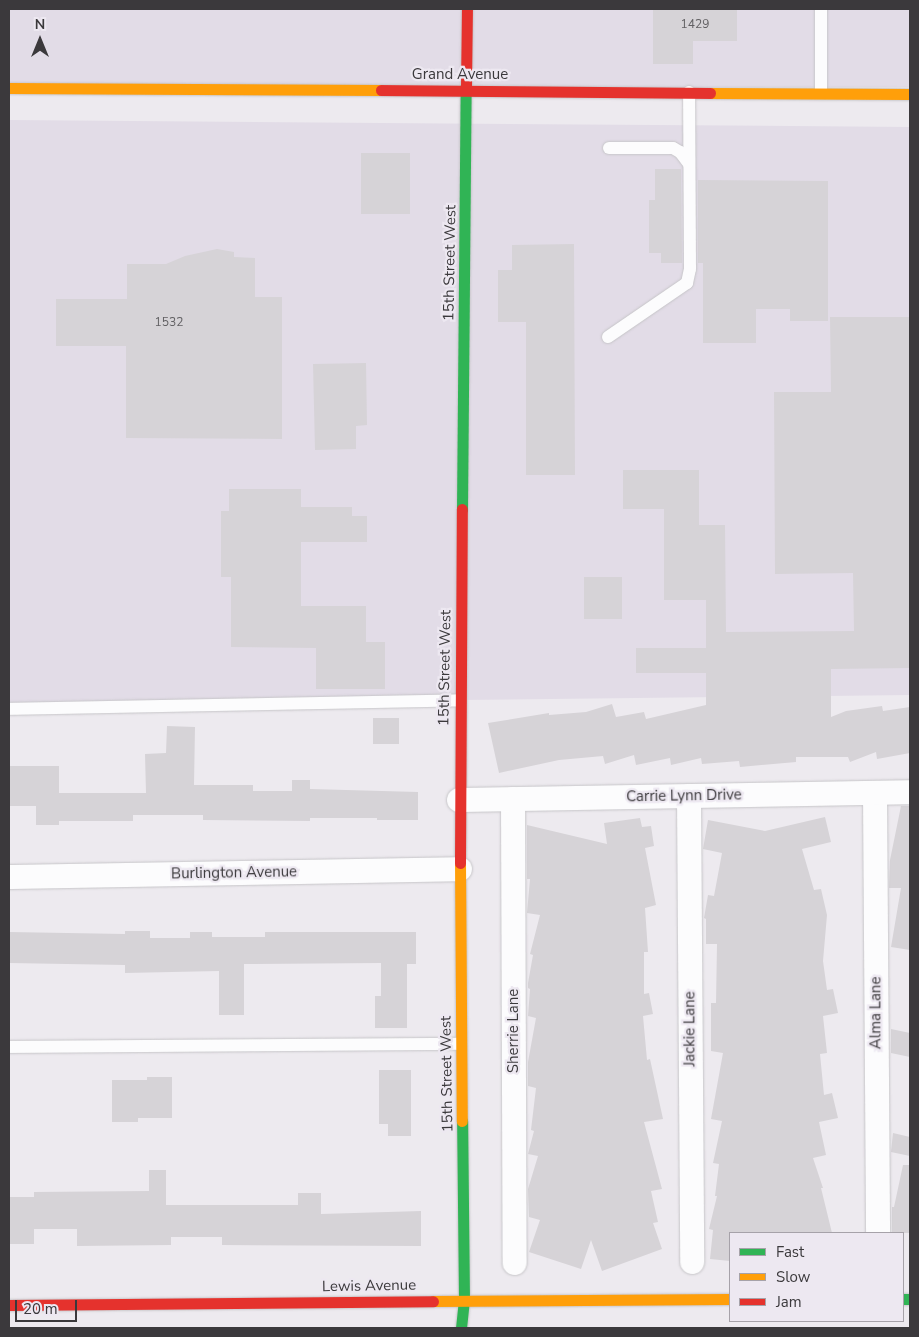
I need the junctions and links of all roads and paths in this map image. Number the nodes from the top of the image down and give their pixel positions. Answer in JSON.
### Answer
{"nodes":[{"id":1,"x":467,"y":9,"type":"edge"},
{"id":2,"x":821,"y":9,"type":"edge"},
{"id":3,"x":9,"y":88,"type":"edge"},
{"id":4,"x":467,"y":90,"type":"junction"},
{"id":5,"x":689,"y":92,"type":"junction"},
{"id":6,"x":821,"y":93,"type":"junction"},
{"id":7,"x":910,"y":94,"type":"edge"},
{"id":8,"x":609,"y":148,"type":"dead end"},
{"id":9,"x":689,"y":164,"type":"junction"},
{"id":10,"x":608,"y":337,"type":"dead end"},
{"id":11,"x":460,"y":700,"type":"junction"},
{"id":12,"x":9,"y":709,"type":"edge"},
{"id":13,"x":910,"y":792,"type":"edge"},
{"id":14,"x":874,"y":793,"type":"junction"},
{"id":15,"x":689,"y":796,"type":"junction"},
{"id":16,"x":513,"y":799,"type":"junction"},
{"id":17,"x":458,"y":800,"type":"junction"},
{"id":18,"x":460,"y":869,"type":"junction"},
{"id":19,"x":9,"y":877,"type":"edge"},
{"id":20,"x":461,"y":1044,"type":"junction"},
{"id":21,"x":9,"y":1047,"type":"edge"},
{"id":22,"x":878,"y":1232,"type":"edge"},
{"id":23,"x":692,"y":1262,"type":"dead end"},
{"id":24,"x":515,"y":1263,"type":"dead end"},
{"id":25,"x":729,"y":1299,"type":"edge"},
{"id":26,"x":464,"y":1300,"type":"junction"},
{"id":27,"x":9,"y":1305,"type":"edge"},
{"id":28,"x":461,"y":1328,"type":"edge"}],
"edges":[{"from":1,"to":4,"type":"street","name":"15th Street West"},
{"from":2,"to":6,"type":"lane"},
{"from":3,"to":4,"type":"street","name":"Grand Avenue"},
{"from":4,"to":5,"type":"street","name":"Grand Avenue"},
{"from":4,"to":11,"type":"street","name":"15th Street West"},
{"from":5,"to":6,"type":"street","name":"Grand Avenue"},
{"from":5,"to":9,"type":"lane"},
{"from":6,"to":7,"type":"street","name":"Grand Avenue"},
{"from":8,"to":9,"type":"lane"},
{"from":9,"to":10,"type":"lane"},
{"from":11,"to":12,"type":"lane"},
{"from":11,"to":17,"type":"street","name":"15th Street West"},
{"from":13,"to":14,"type":"street","name":"Carrie Lynn Drive"},
{"from":14,"to":15,"type":"street","name":"Carrie Lynn Drive"},
{"from":14,"to":22,"type":"street","name":"Alma Lane"},
{"from":15,"to":16,"type":"street","name":"Carrie Lynn Drive"},
{"from":15,"to":23,"type":"street","name":"Jackie Lane"},
{"from":16,"to":17,"type":"street","name":"Carrie Lynn Drive"},
{"from":16,"to":24,"type":"street","name":"Sherrie Lane"},
{"from":17,"to":18,"type":"street","name":"15th Street West"},
{"from":18,"to":19,"type":"street","name":"Burlington Avenue"},
{"from":18,"to":20,"type":"street","name":"15th Street West"},
{"from":20,"to":21,"type":"lane"},
{"from":20,"to":26,"type":"street","name":"15th Street West"},
{"from":25,"to":26,"type":"street","name":"Lewis Avenue"},
{"from":26,"to":27,"type":"street","name":"Lewis Avenue"},
{"from":26,"to":28,"type":"street","name":"15th Street West"}]}
